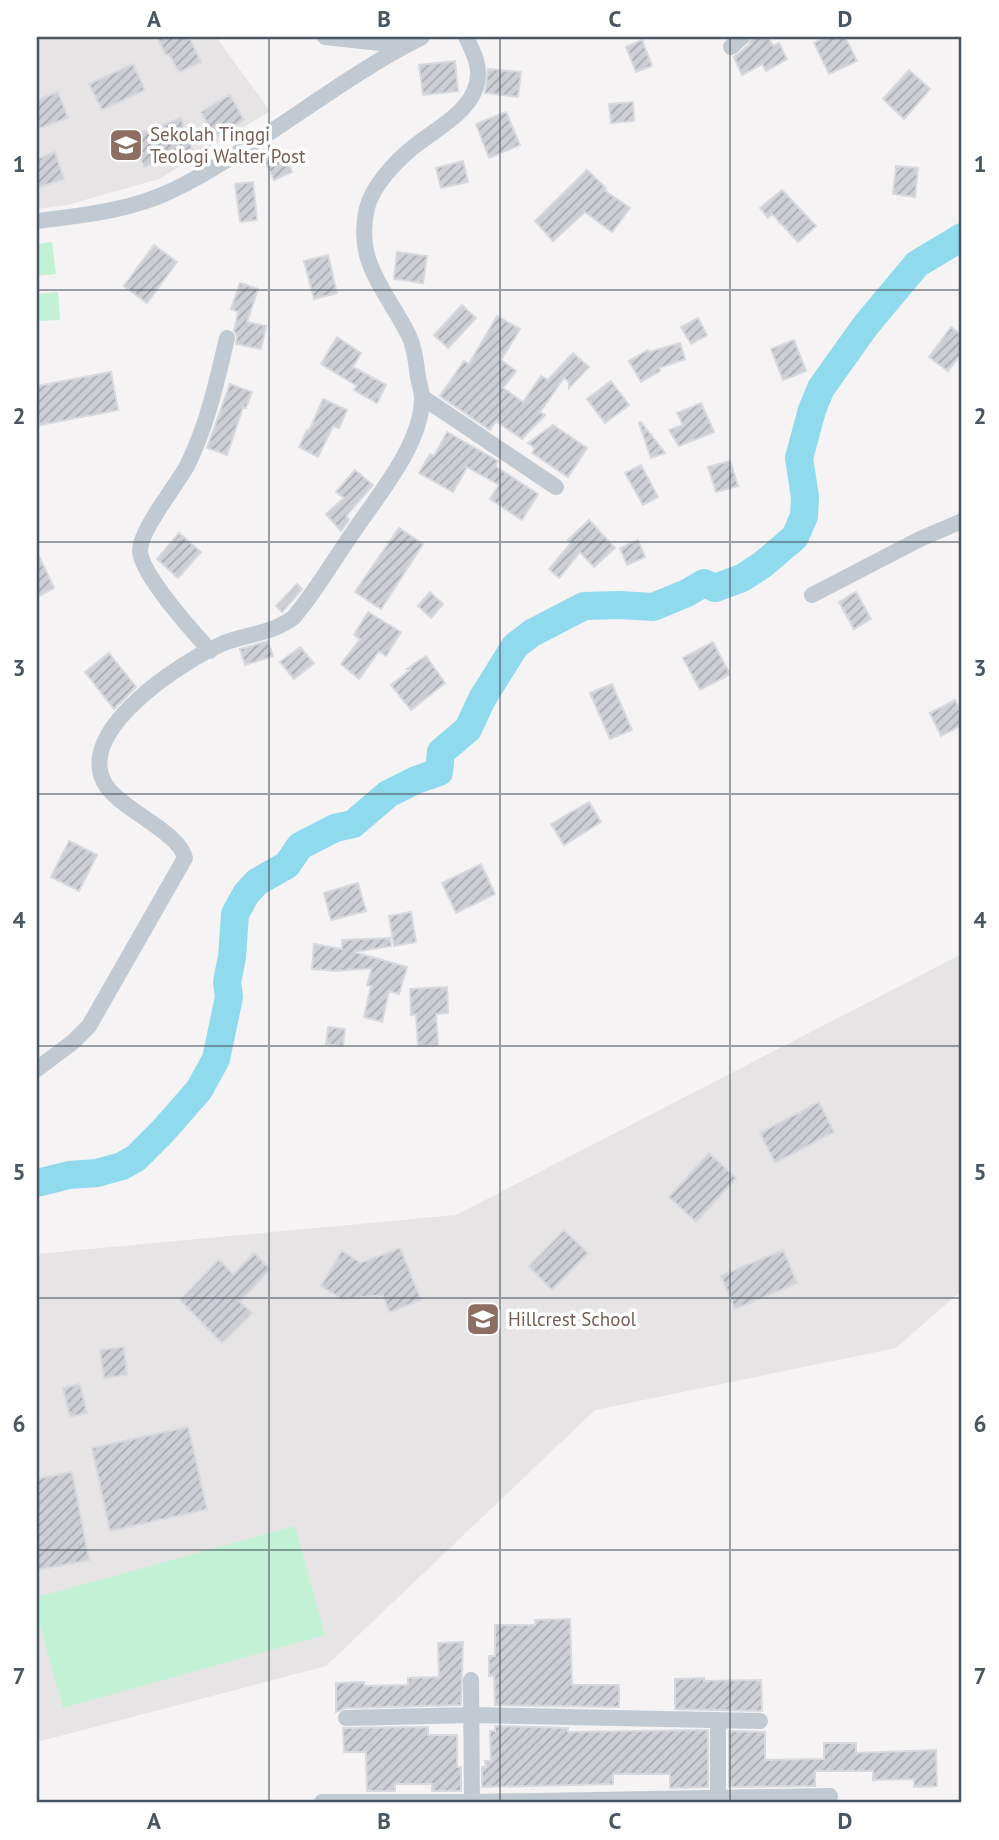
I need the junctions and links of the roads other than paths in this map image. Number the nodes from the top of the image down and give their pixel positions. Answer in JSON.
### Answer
{"nodes":[{"id":1,"x":325,"y":37,"type":"edge"},
{"id":2,"x":467,"y":37,"type":"edge"},
{"id":3,"x":416,"y":40,"type":"edge"},
{"id":4,"x":37,"y":221,"type":"edge"},
{"id":5,"x":227,"y":338,"type":"dead end"},
{"id":6,"x":422,"y":397,"type":"junction"},
{"id":7,"x":556,"y":487,"type":"dead end"},
{"id":8,"x":962,"y":521,"type":"edge"},
{"id":9,"x":812,"y":595,"type":"dead end"},
{"id":10,"x":210,"y":651,"type":"junction"},
{"id":11,"x":37,"y":1069,"type":"edge"},
{"id":12,"x":471,"y":1680,"type":"dead end"},
{"id":13,"x":472,"y":1715,"type":"junction"},
{"id":14,"x":346,"y":1718,"type":"dead end"},
{"id":15,"x":718,"y":1720,"type":"junction"},
{"id":16,"x":760,"y":1721,"type":"dead end"},
{"id":17,"x":830,"y":1796,"type":"dead end"},
{"id":18,"x":709,"y":1798,"type":"edge"},
{"id":19,"x":322,"y":1802,"type":"edge"},
{"id":20,"x":472,"y":1802,"type":"edge"}],
"edges":[{"from":1,"to":3,"type":"street"},
{"from":2,"to":6,"type":"street"},
{"from":3,"to":4,"type":"street"},
{"from":5,"to":10,"type":"street"},
{"from":6,"to":7,"type":"street"},
{"from":6,"to":10,"type":"street"},
{"from":8,"to":9,"type":"street"},
{"from":10,"to":11,"type":"street"},
{"from":12,"to":13,"type":"street"},
{"from":13,"to":14,"type":"street"},
{"from":13,"to":15,"type":"street"},
{"from":13,"to":20,"type":"street"},
{"from":15,"to":16,"type":"street"},
{"from":15,"to":18,"type":"street"},
{"from":17,"to":18,"type":"street"},
{"from":18,"to":20,"type":"street"},
{"from":19,"to":20,"type":"street"}]}
